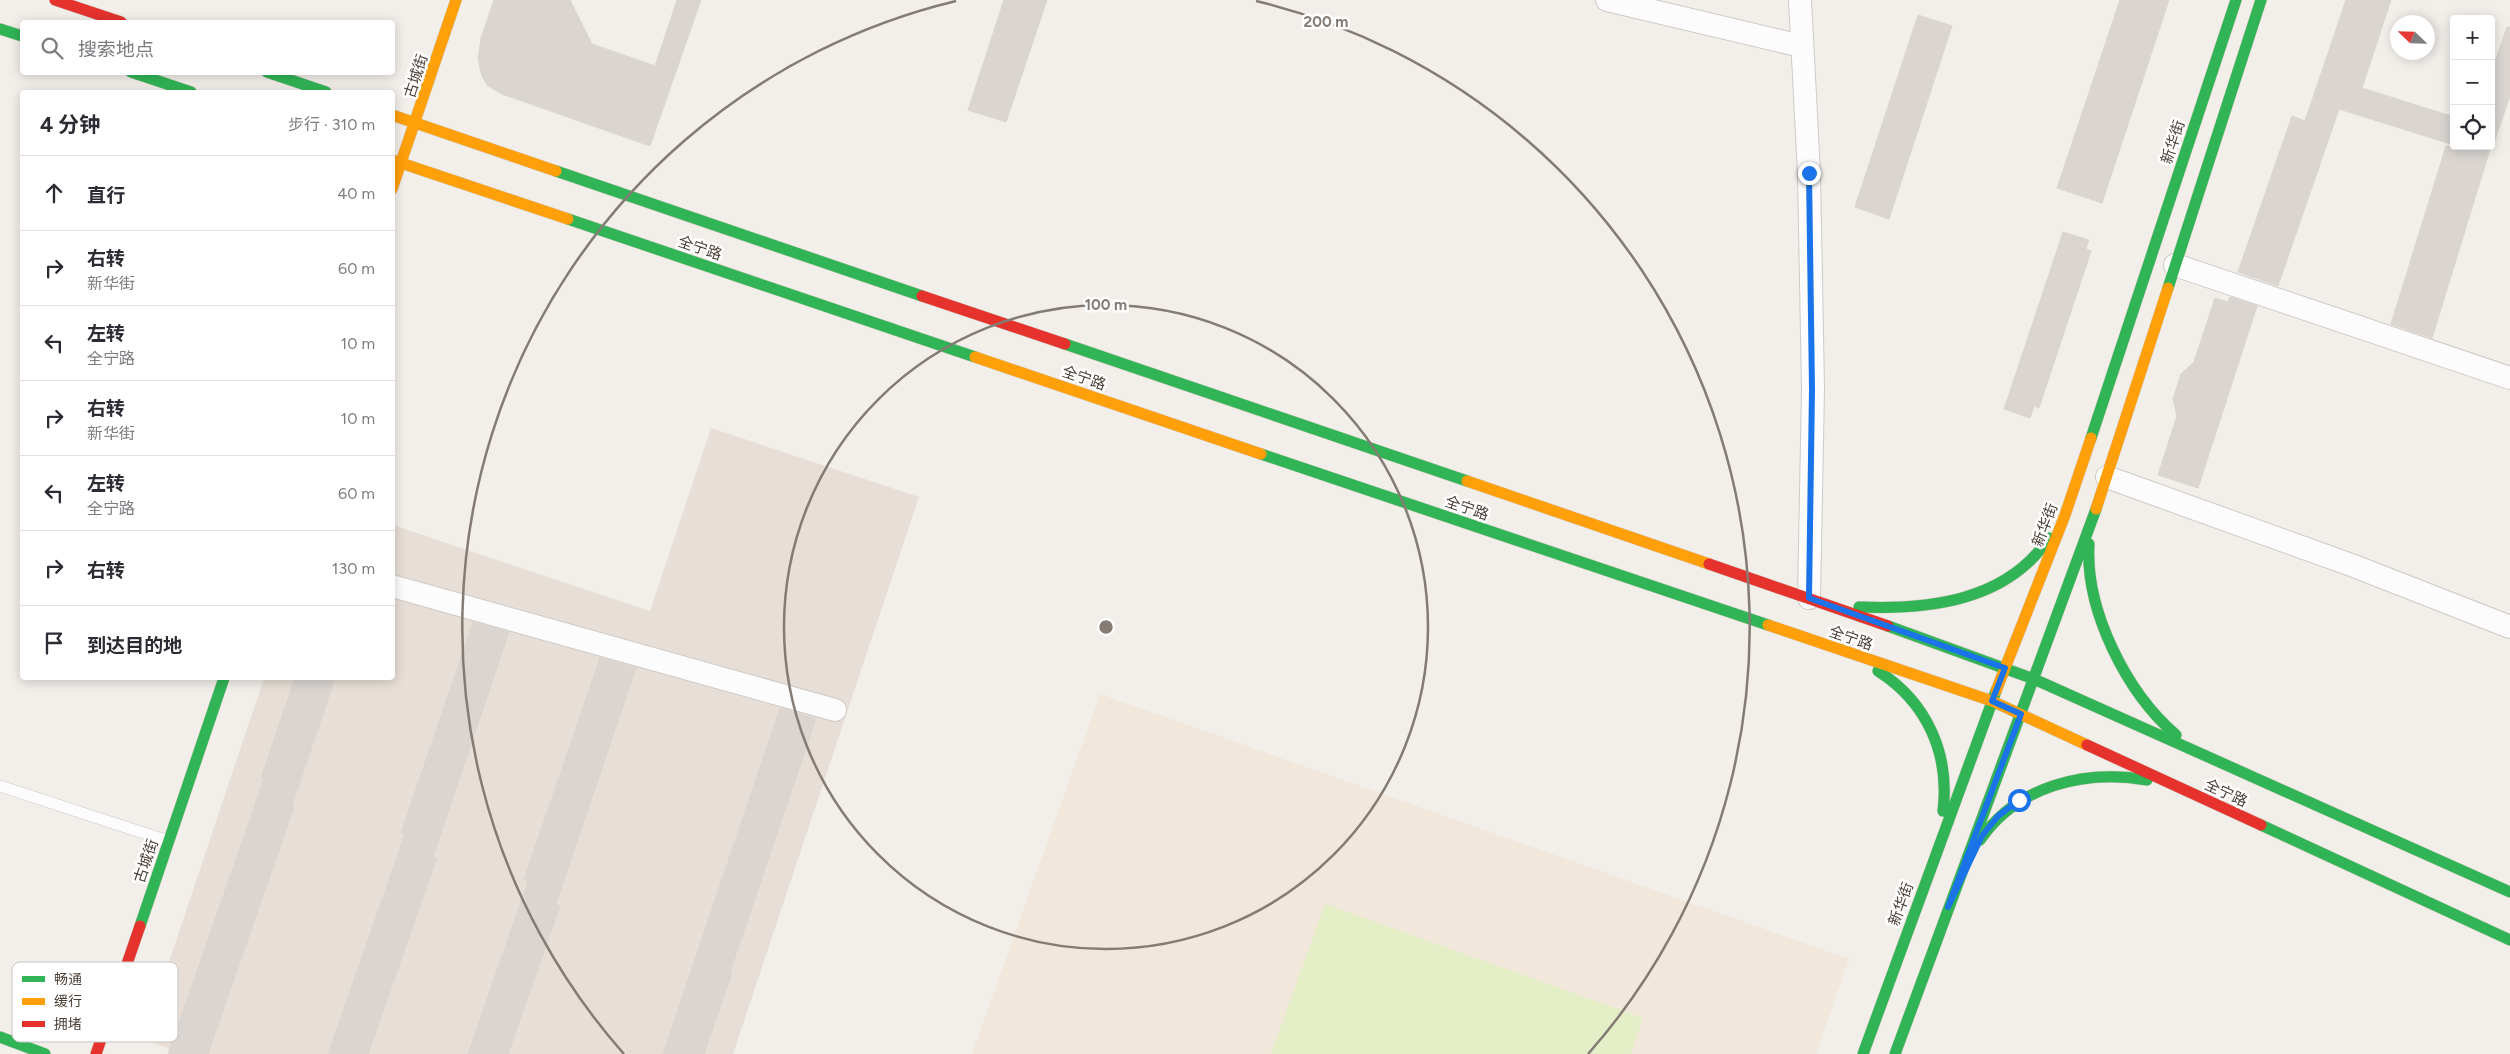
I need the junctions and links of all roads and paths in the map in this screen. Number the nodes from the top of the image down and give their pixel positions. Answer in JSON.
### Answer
{"nodes":[{"id":1,"x":55,"y":0,"type":"edge"},
{"id":2,"x":456,"y":0,"type":"edge"},
{"id":3,"x":1607,"y":0,"type":"edge"},
{"id":4,"x":1800,"y":0,"type":"edge"},
{"id":5,"x":2236,"y":0,"type":"edge"},
{"id":6,"x":2261,"y":0,"type":"edge"},
{"id":7,"x":115,"y":20,"type":"edge"},
{"id":8,"x":0,"y":29,"type":"edge"},
{"id":9,"x":20,"y":35,"type":"edge"},
{"id":10,"x":1802,"y":46,"type":"junction"},
{"id":11,"x":140,"y":75,"type":"edge"},
{"id":12,"x":277,"y":75,"type":"edge"},
{"id":13,"x":185,"y":90,"type":"edge"},
{"id":14,"x":320,"y":90,"type":"edge"},
{"id":15,"x":395,"y":116,"type":"edge"},
{"id":16,"x":416,"y":123,"type":"junction"},
{"id":17,"x":397,"y":161,"type":"edge"},
{"id":18,"x":2175,"y":265,"type":"junction"},
{"id":19,"x":2510,"y":378,"type":"edge"},
{"id":20,"x":2107,"y":477,"type":"junction"},
{"id":21,"x":2065,"y":515,"type":"junction"},
{"id":22,"x":2091,"y":526,"type":"junction"},
{"id":23,"x":395,"y":587,"type":"edge"},
{"id":24,"x":1809,"y":598,"type":"junction"},
{"id":25,"x":1830,"y":606,"type":"junction"},
{"id":26,"x":2510,"y":627,"type":"edge"},
{"id":27,"x":1818,"y":642,"type":"junction"},
{"id":28,"x":2005,"y":668,"type":"junction"},
{"id":29,"x":2034,"y":679,"type":"junction"},
{"id":30,"x":223,"y":680,"type":"edge"},
{"id":31,"x":1992,"y":701,"type":"junction"},
{"id":32,"x":835,"y":710,"type":"dead end"},
{"id":33,"x":2021,"y":714,"type":"junction"},
{"id":34,"x":2215,"y":760,"type":"junction"},
{"id":35,"x":0,"y":786,"type":"edge"},
{"id":36,"x":2190,"y":793,"type":"junction"},
{"id":37,"x":168,"y":841,"type":"junction"},
{"id":38,"x":1925,"y":882,"type":"junction"},
{"id":39,"x":2510,"y":892,"type":"edge"},
{"id":40,"x":1948,"y":907,"type":"junction"},
{"id":41,"x":2510,"y":940,"type":"edge"},
{"id":42,"x":127,"y":962,"type":"edge"},
{"id":43,"x":0,"y":1037,"type":"edge"},
{"id":44,"x":12,"y":1042,"type":"edge"},
{"id":45,"x":13,"y":1042,"type":"edge"},
{"id":46,"x":100,"y":1042,"type":"edge"},
{"id":47,"x":45,"y":1054,"type":"edge"},
{"id":48,"x":96,"y":1054,"type":"edge"},
{"id":49,"x":1863,"y":1054,"type":"edge"},
{"id":50,"x":1895,"y":1054,"type":"edge"}],
"edges":[{"from":1,"to":7,"type":"main road"},
{"from":2,"to":16,"type":"main road","name":"古城街"},
{"from":3,"to":10,"type":"street"},
{"from":4,"to":10,"type":"street"},
{"from":5,"to":21,"type":"main road","name":"新华街"},
{"from":6,"to":18,"type":"main road"},
{"from":8,"to":9,"type":"main road"},
{"from":10,"to":24,"type":"street"},
{"from":11,"to":13,"type":"main road"},
{"from":12,"to":14,"type":"main road"},
{"from":15,"to":16,"type":"main road","name":"全宁路"},
{"from":16,"to":17,"type":"main road","name":"古城街"},
{"from":16,"to":24,"type":"main road","name":"全宁路"},
{"from":17,"to":27,"type":"main road","name":"全宁路"},
{"from":18,"to":19,"type":"street"},
{"from":18,"to":20,"type":"main road"},
{"from":20,"to":22,"type":"main road"},
{"from":20,"to":26,"type":"street"},
{"from":21,"to":25,"type":"main road"},
{"from":21,"to":28,"type":"main road","name":"新华街"},
{"from":22,"to":29,"type":"main road"},
{"from":22,"to":34,"type":"main road"},
{"from":23,"to":32,"type":"street"},
{"from":24,"to":25,"type":"main road","name":"全宁路"},
{"from":25,"to":28,"type":"main road","name":"全宁路"},
{"from":27,"to":31,"type":"main road","name":"全宁路"},
{"from":27,"to":38,"type":"main road"},
{"from":28,"to":29,"type":"main road","name":"全宁路"},
{"from":28,"to":31,"type":"main road","name":"新华街"},
{"from":29,"to":33,"type":"main road"},
{"from":29,"to":34,"type":"main road","name":"全宁路"},
{"from":30,"to":37,"type":"main road","name":"古城街"},
{"from":31,"to":33,"type":"main road","name":"全宁路"},
{"from":31,"to":38,"type":"main road","name":"新华街"},
{"from":33,"to":36,"type":"main road","name":"全宁路"},
{"from":33,"to":40,"type":"main road"},
{"from":34,"to":39,"type":"main road","name":"全宁路"},
{"from":35,"to":37,"type":"lane"},
{"from":36,"to":40,"type":"main road"},
{"from":36,"to":41,"type":"main road","name":"全宁路"},
{"from":37,"to":42,"type":"main road","name":"古城街"},
{"from":38,"to":49,"type":"main road","name":"新华街"},
{"from":40,"to":50,"type":"main road"},
{"from":43,"to":44,"type":"main road"},
{"from":45,"to":47,"type":"main road"},
{"from":46,"to":48,"type":"main road","name":"古城街"}]}
